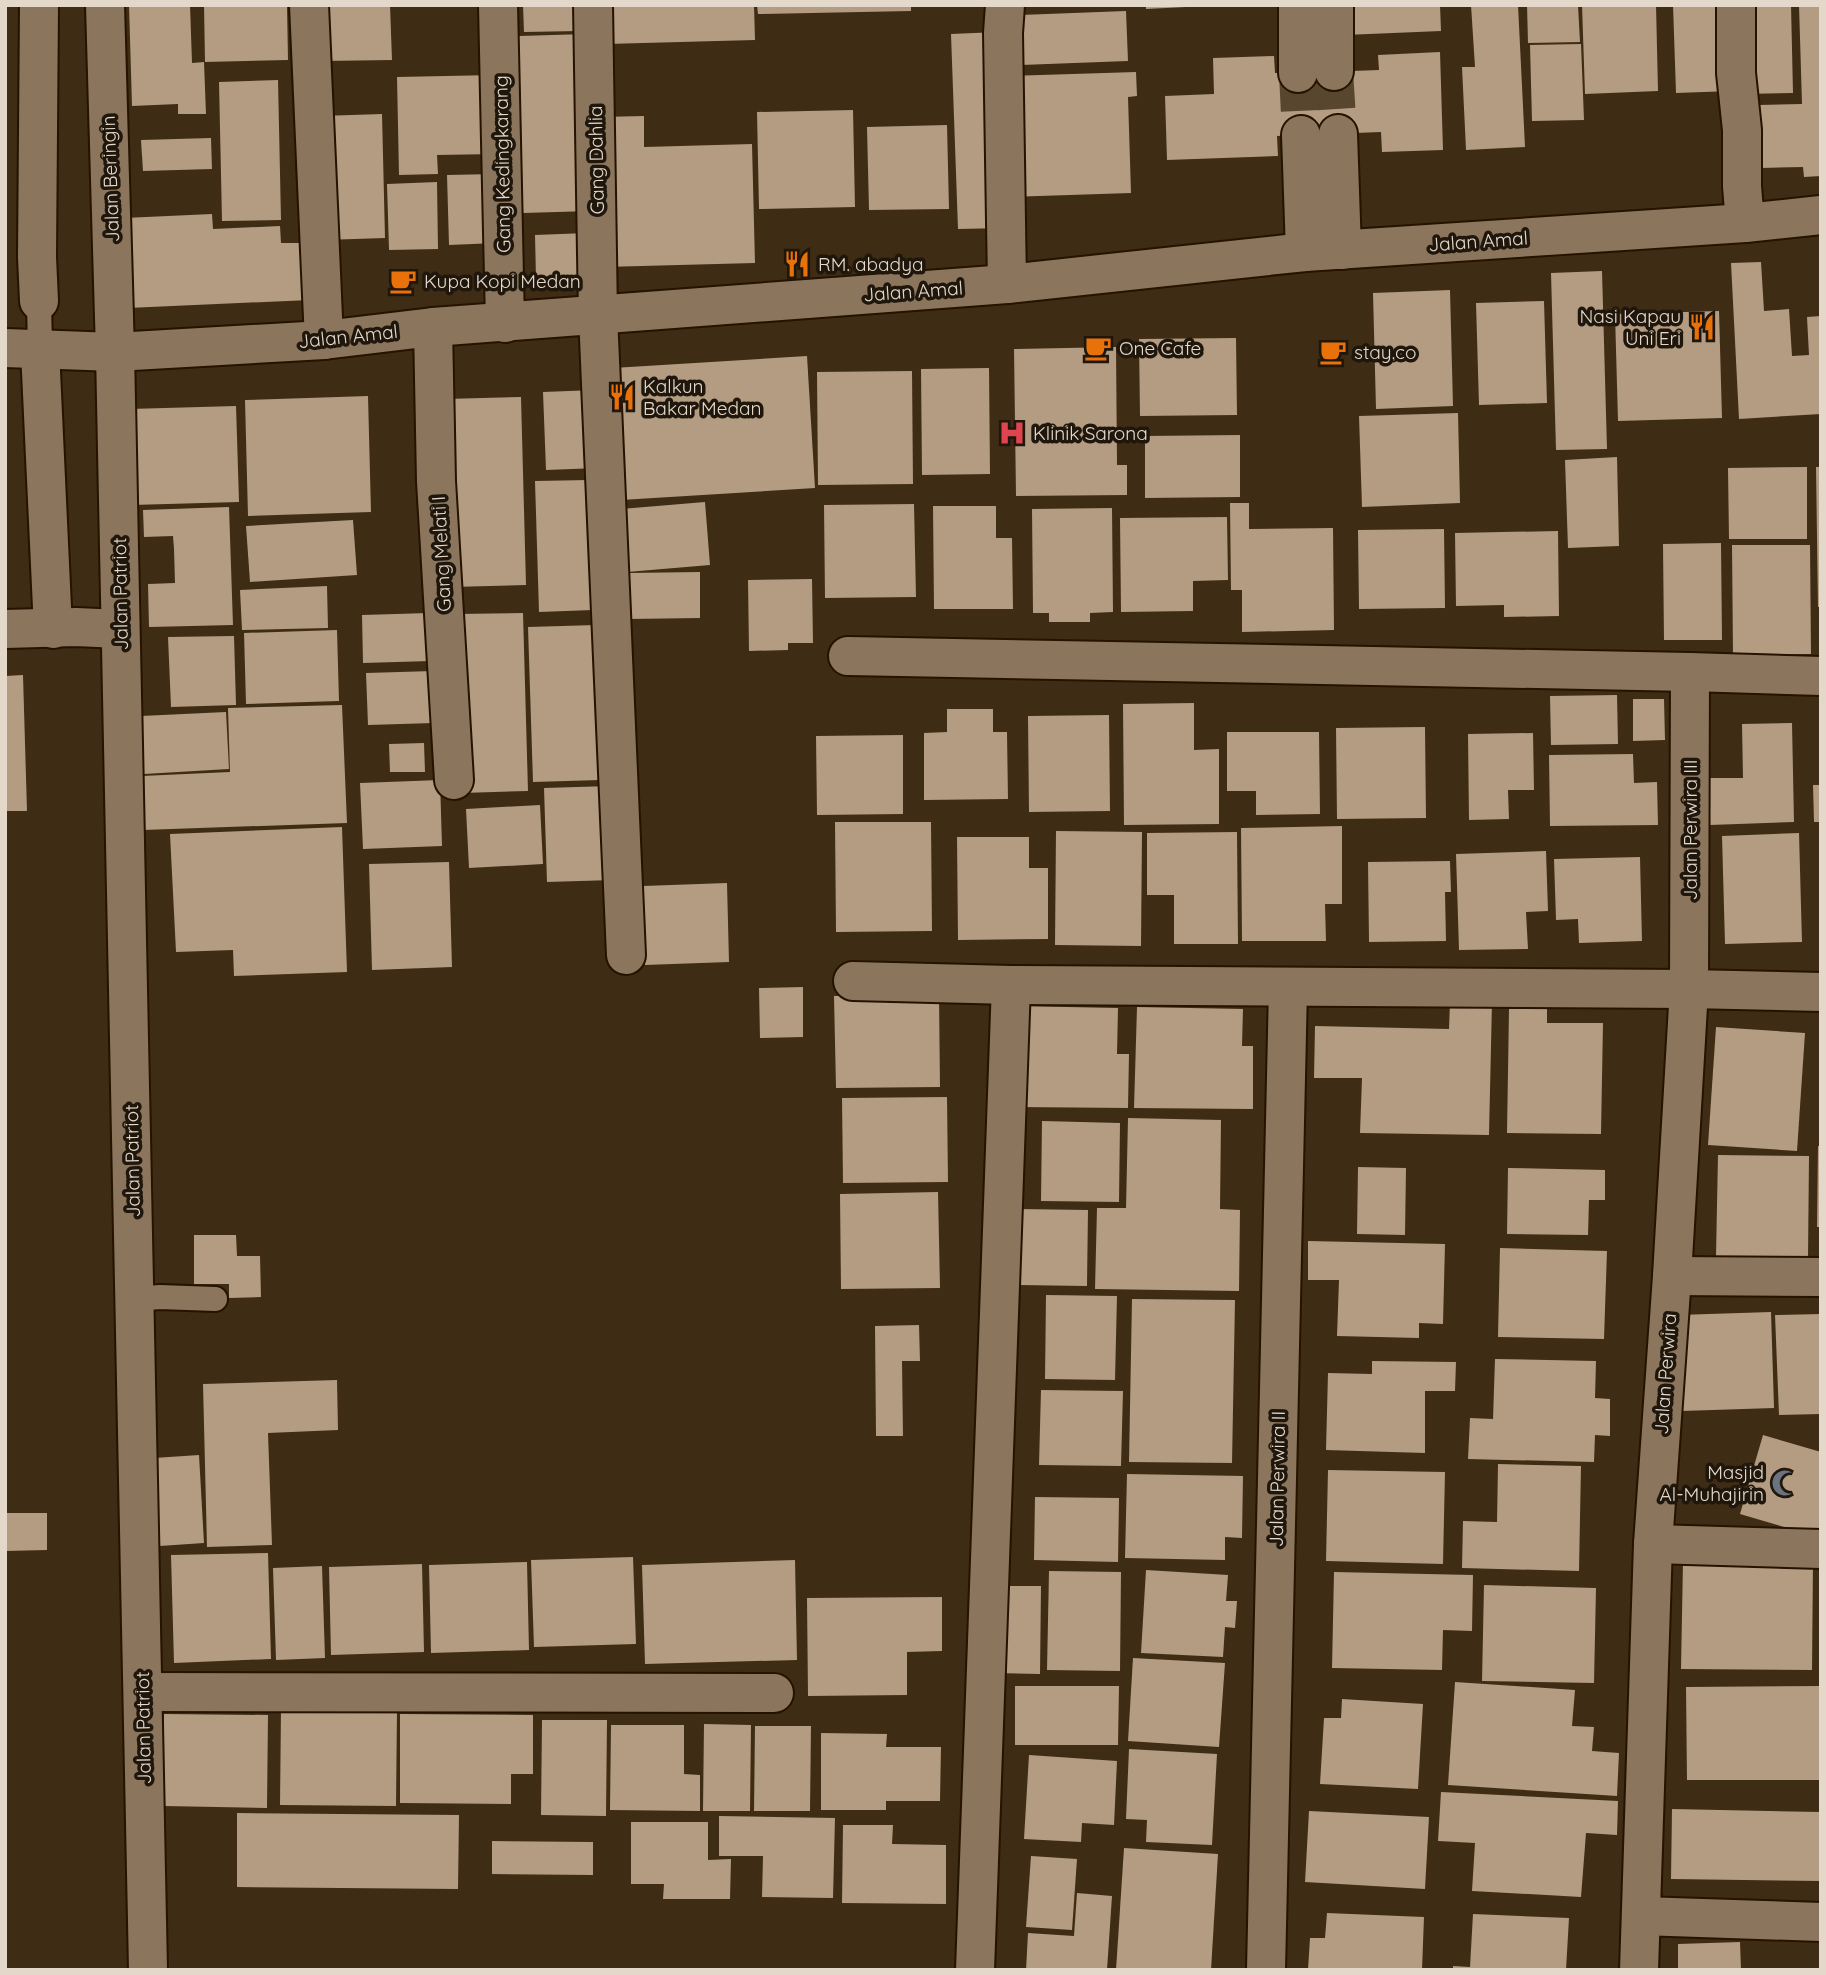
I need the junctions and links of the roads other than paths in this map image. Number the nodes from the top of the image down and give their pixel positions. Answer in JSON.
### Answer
{"nodes":[{"id":1,"x":105,"y":5,"type":"edge"},
{"id":2,"x":309,"y":5,"type":"edge"},
{"id":3,"x":498,"y":5,"type":"edge"},
{"id":4,"x":593,"y":5,"type":"edge"},
{"id":5,"x":1005,"y":5,"type":"edge"},
{"id":6,"x":1298,"y":5,"type":"edge"},
{"id":7,"x":1334,"y":5,"type":"edge"},
{"id":8,"x":1736,"y":5,"type":"edge"},
{"id":9,"x":28,"y":13,"type":"edge"},
{"id":10,"x":1319,"y":134,"type":"tunnel mouth"},
{"id":11,"x":1821,"y":215,"type":"edge"},
{"id":12,"x":1745,"y":223,"type":"junction"},
{"id":13,"x":1324,"y":251,"type":"junction"},
{"id":14,"x":21,"y":256,"type":"edge"},
{"id":15,"x":1006,"y":284,"type":"junction"},
{"id":16,"x":40,"y":301,"type":"joint"},
{"id":17,"x":598,"y":315,"type":"junction"},
{"id":18,"x":505,"y":323,"type":"junction"},
{"id":19,"x":433,"y":327,"type":"junction"},
{"id":20,"x":324,"y":340,"type":"junction"},
{"id":21,"x":23,"y":349,"type":"edge"},
{"id":22,"x":115,"y":352,"type":"junction"},
{"id":23,"x":5,"y":629,"type":"edge"},
{"id":24,"x":52,"y":629,"type":"junction"},
{"id":25,"x":120,"y":629,"type":"junction"},
{"id":26,"x":848,"y":656,"type":"dead end"},
{"id":27,"x":1690,"y":672,"type":"junction"},
{"id":28,"x":1821,"y":676,"type":"edge"},
{"id":29,"x":454,"y":780,"type":"dead end"},
{"id":30,"x":626,"y":955,"type":"dead end"},
{"id":31,"x":853,"y":981,"type":"dead end"},
{"id":32,"x":1011,"y":985,"type":"junction"},
{"id":33,"x":1288,"y":988,"type":"junction"},
{"id":34,"x":1689,"y":989,"type":"junction"},
{"id":35,"x":1821,"y":992,"type":"edge"},
{"id":36,"x":1672,"y":1276,"type":"junction"},
{"id":37,"x":1821,"y":1277,"type":"edge"},
{"id":38,"x":215,"y":1298,"type":"dead end"},
{"id":39,"x":135,"y":1299,"type":"junction"},
{"id":40,"x":1653,"y":1544,"type":"junction"},
{"id":41,"x":1821,"y":1549,"type":"edge"},
{"id":42,"x":143,"y":1692,"type":"junction"},
{"id":43,"x":774,"y":1693,"type":"dead end"},
{"id":44,"x":1642,"y":1916,"type":"junction"},
{"id":45,"x":1821,"y":1922,"type":"edge"},
{"id":46,"x":148,"y":1970,"type":"edge"},
{"id":47,"x":975,"y":1970,"type":"edge"},
{"id":48,"x":1266,"y":1970,"type":"edge"},
{"id":49,"x":1639,"y":1970,"type":"edge"}],
"edges":[{"from":1,"to":22,"type":"street","name":"Jalan Beringin"},
{"from":2,"to":20,"type":"street"},
{"from":3,"to":18,"type":"street","name":"Gang Kedingkarang"},
{"from":4,"to":17,"type":"street","name":"Gang Dahlia"},
{"from":5,"to":15,"type":"street"},
{"from":6,"to":7,"type":"street"},
{"from":8,"to":12,"type":"street"},
{"from":9,"to":14,"type":"street"},
{"from":10,"to":13,"type":"street"},
{"from":11,"to":12,"type":"street","name":"Jalan Amal"},
{"from":12,"to":13,"type":"street","name":"Jalan Amal"},
{"from":13,"to":15,"type":"street","name":"Jalan Amal"},
{"from":14,"to":16,"type":"street"},
{"from":15,"to":17,"type":"street","name":"Jalan Amal"},
{"from":16,"to":21,"type":"lane"},
{"from":17,"to":18,"type":"street","name":"Jalan Amal"},
{"from":17,"to":30,"type":"street","name":"Gang Dahlia"},
{"from":18,"to":19,"type":"street","name":"Jalan Amal"},
{"from":19,"to":20,"type":"street","name":"Jalan Amal"},
{"from":19,"to":29,"type":"street","name":"Gang Melati I"},
{"from":20,"to":22,"type":"street","name":"Jalan Amal"},
{"from":21,"to":22,"type":"street","name":"Jalan Amal"},
{"from":21,"to":24,"type":"street"},
{"from":22,"to":25,"type":"street","name":"Jalan Patriot"},
{"from":23,"to":24,"type":"street"},
{"from":24,"to":25,"type":"street"},
{"from":25,"to":39,"type":"street","name":"Jalan Patriot"},
{"from":26,"to":27,"type":"street"},
{"from":27,"to":28,"type":"street"},
{"from":27,"to":34,"type":"street","name":"Jalan Perwira III"},
{"from":31,"to":32,"type":"street"},
{"from":32,"to":33,"type":"street"},
{"from":32,"to":47,"type":"street"},
{"from":33,"to":34,"type":"street"},
{"from":33,"to":48,"type":"street","name":"Jalan Perwira II"},
{"from":34,"to":35,"type":"street"},
{"from":34,"to":36,"type":"street","name":"Jalan Perwira"},
{"from":36,"to":37,"type":"street"},
{"from":36,"to":40,"type":"street","name":"Jalan Perwira"},
{"from":38,"to":39,"type":"lane"},
{"from":39,"to":42,"type":"street","name":"Jalan Patriot"},
{"from":40,"to":41,"type":"street"},
{"from":40,"to":44,"type":"street","name":"Jalan Perwira"},
{"from":42,"to":43,"type":"street"},
{"from":42,"to":46,"type":"street","name":"Jalan Patriot"},
{"from":44,"to":45,"type":"street"},
{"from":44,"to":49,"type":"street","name":"Jalan Perwira"}]}
